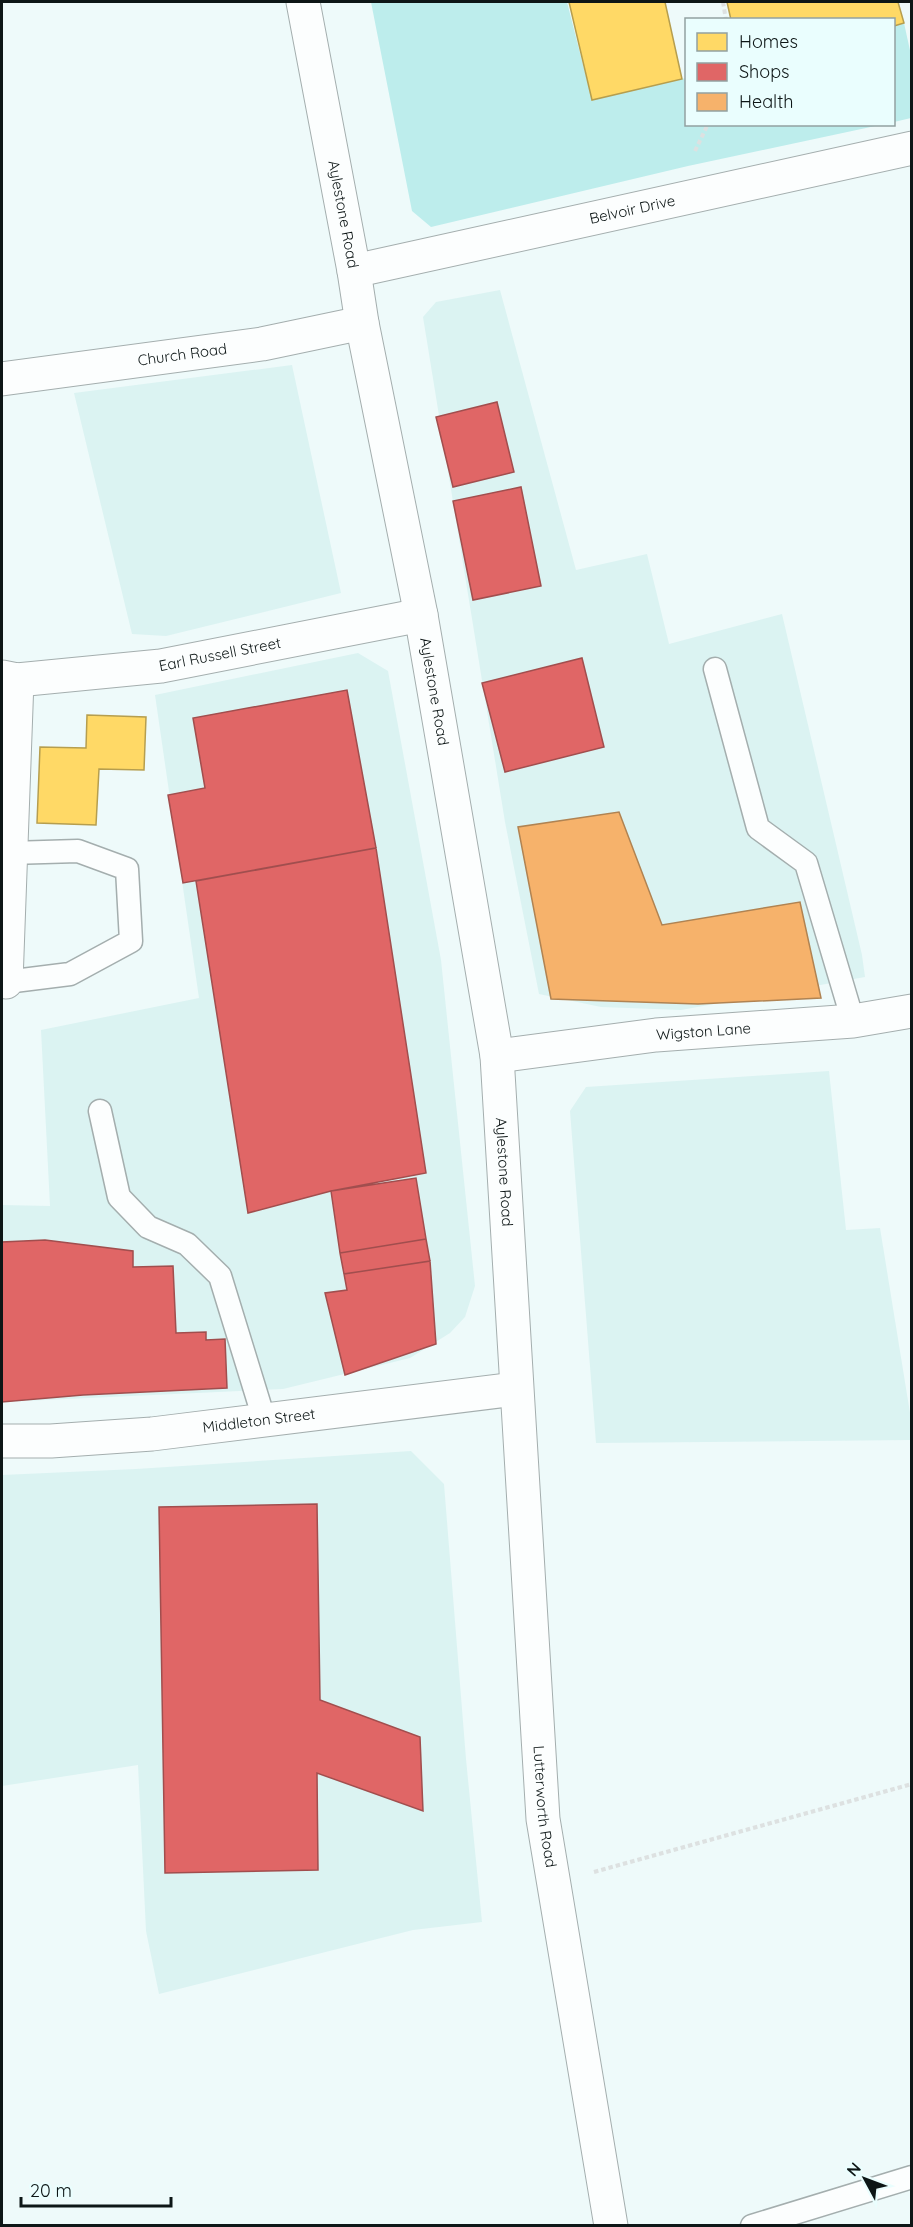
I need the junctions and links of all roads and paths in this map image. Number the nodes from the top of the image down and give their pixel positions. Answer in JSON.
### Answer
{"nodes":[{"id":1,"x":303,"y":2,"type":"edge"},
{"id":2,"x":723,"y":2,"type":"edge"},
{"id":3,"x":726,"y":18,"type":"edge"},
{"id":4,"x":912,"y":148,"type":"edge"},
{"id":5,"x":354,"y":271,"type":"junction"},
{"id":6,"x":362,"y":323,"type":"junction"},
{"id":7,"x":2,"y":379,"type":"edge"},
{"id":8,"x":421,"y":615,"type":"junction"},
{"id":9,"x":715,"y":669,"type":"dead end"},
{"id":10,"x":9,"y":678,"type":"edge"},
{"id":11,"x":10,"y":852,"type":"junction"},
{"id":12,"x":6,"y":982,"type":"joint"},
{"id":13,"x":912,"y":1011,"type":"edge"},
{"id":14,"x":853,"y":1021,"type":"junction"},
{"id":15,"x":497,"y":1056,"type":"junction"},
{"id":16,"x":100,"y":1111,"type":"dead end"},
{"id":17,"x":516,"y":1389,"type":"junction"},
{"id":18,"x":264,"y":1419,"type":"junction"},
{"id":19,"x":2,"y":1441,"type":"edge"},
{"id":20,"x":912,"y":1784,"type":"edge"},
{"id":21,"x":554,"y":1883,"type":"junction"},
{"id":22,"x":912,"y":2177,"type":"edge"},
{"id":23,"x":612,"y":2224,"type":"edge"},
{"id":24,"x":752,"y":2226,"type":"edge"}],
"edges":[{"from":1,"to":5,"type":"street","name":"Aylestone Road"},
{"from":2,"to":3,"type":"path"},
{"from":4,"to":5,"type":"street","name":"Belvoir Drive"},
{"from":5,"to":6,"type":"street","name":"Aylestone Road"},
{"from":6,"to":7,"type":"street","name":"Church Road"},
{"from":6,"to":8,"type":"street","name":"Aylestone Road"},
{"from":8,"to":10,"type":"street","name":"Earl Russell Street"},
{"from":8,"to":15,"type":"street","name":"Aylestone Road"},
{"from":9,"to":14,"type":"lane"},
{"from":10,"to":11,"type":"street","name":"Earl Russell Street"},
{"from":11,"to":12,"type":"street","name":"Earl Russell Street"},
{"from":11,"to":12,"type":"lane"},
{"from":13,"to":14,"type":"street","name":"Wigston Lane"},
{"from":14,"to":15,"type":"street","name":"Wigston Lane"},
{"from":15,"to":17,"type":"street","name":"Aylestone Road"},
{"from":16,"to":18,"type":"lane"},
{"from":17,"to":18,"type":"street","name":"Middleton Street"},
{"from":17,"to":21,"type":"street","name":"Lutterworth Road"},
{"from":18,"to":19,"type":"street","name":"Middleton Street"},
{"from":20,"to":21,"type":"path"},
{"from":21,"to":23,"type":"street","name":"Lutterworth Road"},
{"from":22,"to":24,"type":"lane"}]}
